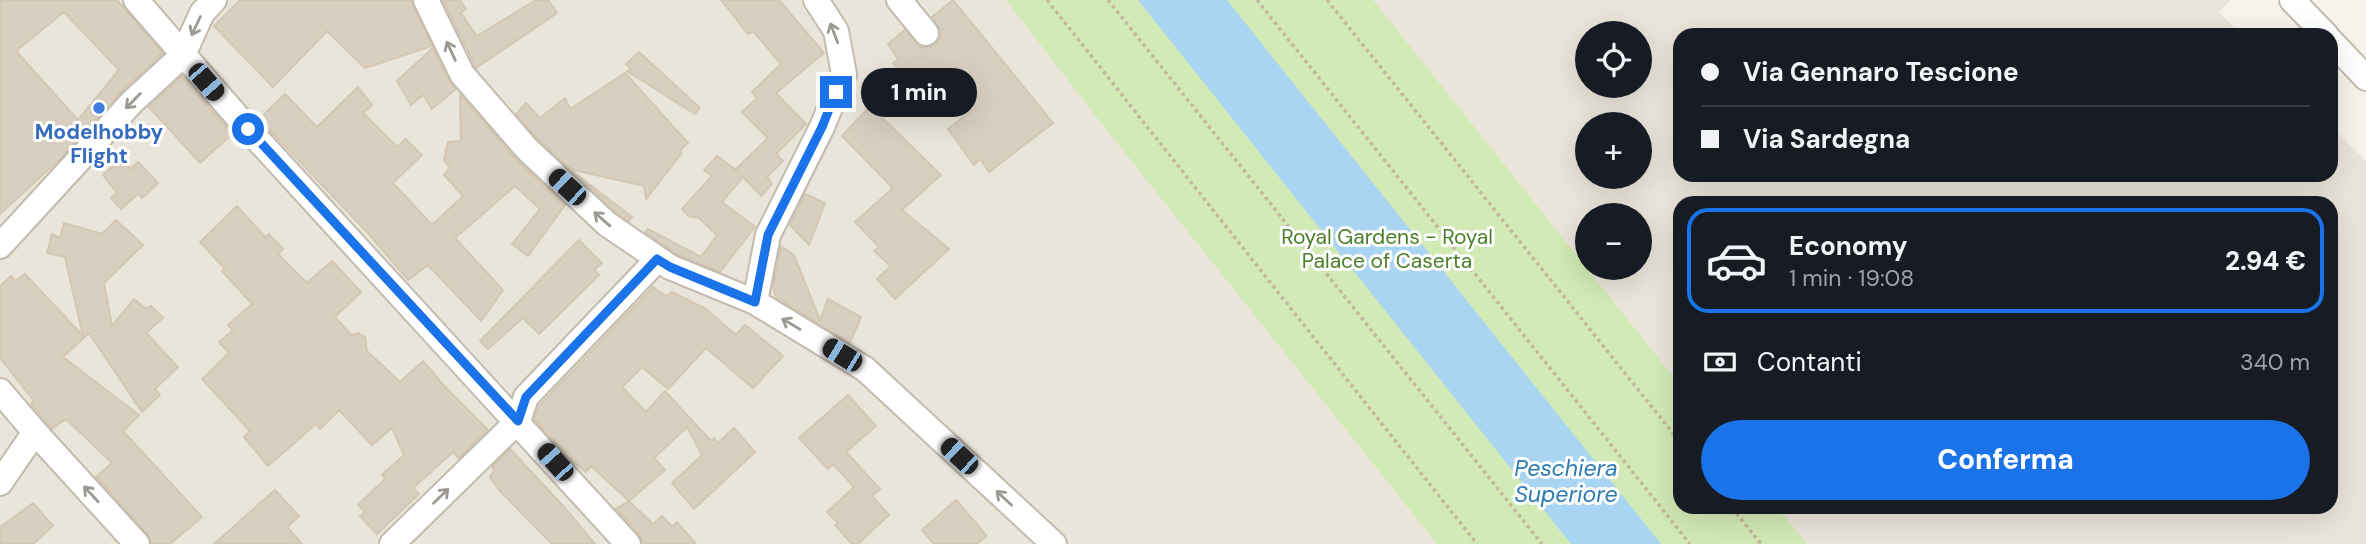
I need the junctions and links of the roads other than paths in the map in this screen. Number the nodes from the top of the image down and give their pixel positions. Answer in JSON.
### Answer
{"nodes":[{"id":1,"x":136,"y":0,"type":"edge"},
{"id":2,"x":214,"y":0,"type":"edge"},
{"id":3,"x":426,"y":0,"type":"edge"},
{"id":4,"x":816,"y":0,"type":"edge"},
{"id":5,"x":899,"y":0,"type":"edge"},
{"id":6,"x":2292,"y":0,"type":"edge"},
{"id":7,"x":2319,"y":28,"type":"edge"},
{"id":8,"x":926,"y":33,"type":"dead end"},
{"id":9,"x":2338,"y":48,"type":"edge"},
{"id":10,"x":183,"y":55,"type":"junction"},
{"id":11,"x":2366,"y":78,"type":"edge"},
{"id":12,"x":0,"y":246,"type":"edge"},
{"id":13,"x":657,"y":259,"type":"junction"},
{"id":14,"x":755,"y":302,"type":"junction"},
{"id":15,"x":0,"y":391,"type":"edge"},
{"id":16,"x":518,"y":421,"type":"junction"},
{"id":17,"x":35,"y":432,"type":"junction"},
{"id":18,"x":0,"y":483,"type":"edge"},
{"id":19,"x":396,"y":543,"type":"edge"},
{"id":20,"x":137,"y":544,"type":"edge"},
{"id":21,"x":628,"y":544,"type":"edge"},
{"id":22,"x":1054,"y":544,"type":"edge"}],
"edges":[{"from":1,"to":10,"type":"street"},
{"from":2,"to":10,"type":"street","one_way":true},
{"from":13,"to":3,"type":"street","one_way":true},
{"from":14,"to":4,"type":"street","one_way":true},
{"from":5,"to":8,"type":"street"},
{"from":6,"to":7,"type":"street"},
{"from":9,"to":11,"type":"street"},
{"from":10,"to":12,"type":"street","one_way":true},
{"from":10,"to":16,"type":"street"},
{"from":13,"to":14,"type":"street"},
{"from":13,"to":16,"type":"street"},
{"from":22,"to":14,"type":"street","one_way":true},
{"from":15,"to":17,"type":"street"},
{"from":19,"to":16,"type":"street","one_way":true},
{"from":16,"to":21,"type":"street"},
{"from":17,"to":18,"type":"street"},
{"from":20,"to":17,"type":"street","one_way":true}]}
